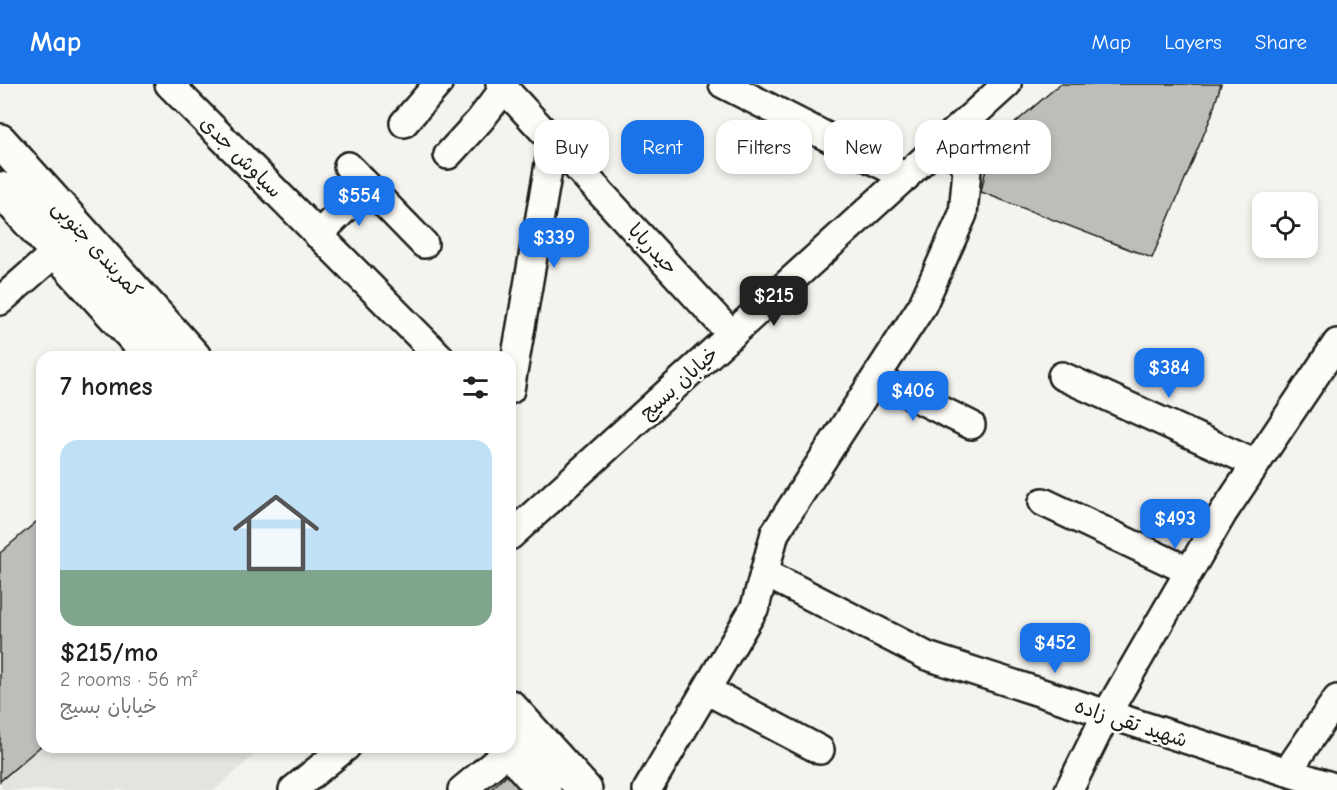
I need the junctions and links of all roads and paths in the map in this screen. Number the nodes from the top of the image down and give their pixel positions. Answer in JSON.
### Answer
{"nodes":[{"id":1,"x":169,"y":84,"type":"edge"},
{"id":2,"x":438,"y":84,"type":"edge"},
{"id":3,"x":723,"y":84,"type":"edge"},
{"id":4,"x":1007,"y":84,"type":"edge"},
{"id":5,"x":502,"y":86,"type":"edge"},
{"id":6,"x":968,"y":120,"type":"edge"},
{"id":7,"x":534,"y":121,"type":"edge"},
{"id":8,"x":404,"y":123,"type":"dead end"},
{"id":9,"x":0,"y":141,"type":"edge"},
{"id":10,"x":448,"y":155,"type":"dead end"},
{"id":11,"x":348,"y":166,"type":"dead end"},
{"id":12,"x":915,"y":169,"type":"edge"},
{"id":13,"x":547,"y":174,"type":"edge"},
{"id":14,"x":583,"y":174,"type":"edge"},
{"id":15,"x":967,"y":174,"type":"edge"},
{"id":16,"x":906,"y":177,"type":"junction"},
{"id":17,"x":367,"y":187,"type":"junction"},
{"id":18,"x":0,"y":189,"type":"edge"},
{"id":19,"x":318,"y":235,"type":"junction"},
{"id":20,"x":424,"y":244,"type":"dead end"},
{"id":21,"x":57,"y":251,"type":"junction"},
{"id":22,"x":0,"y":301,"type":"edge"},
{"id":23,"x":732,"y":335,"type":"junction"},
{"id":24,"x":1337,"y":343,"type":"edge"},
{"id":25,"x":147,"y":351,"type":"edge"},
{"id":26,"x":189,"y":351,"type":"edge"},
{"id":27,"x":434,"y":351,"type":"edge"},
{"id":28,"x":516,"y":355,"type":"edge"},
{"id":29,"x":1062,"y":376,"type":"dead end"},
{"id":30,"x":876,"y":378,"type":"junction"},
{"id":31,"x":971,"y":425,"type":"dead end"},
{"id":32,"x":1256,"y":464,"type":"junction"},
{"id":33,"x":1043,"y":502,"type":"dead end"},
{"id":34,"x":516,"y":531,"type":"edge"},
{"id":35,"x":1189,"y":571,"type":"junction"},
{"id":36,"x":765,"y":573,"type":"junction"},
{"id":37,"x":706,"y":690,"type":"junction"},
{"id":38,"x":1337,"y":699,"type":"edge"},
{"id":39,"x":516,"y":714,"type":"edge"},
{"id":40,"x":1106,"y":715,"type":"junction"},
{"id":41,"x":820,"y":750,"type":"dead end"},
{"id":42,"x":339,"y":753,"type":"edge"},
{"id":43,"x":503,"y":753,"type":"edge"},
{"id":44,"x":511,"y":753,"type":"edge"},
{"id":45,"x":1287,"y":772,"type":"junction"},
{"id":46,"x":1337,"y":788,"type":"edge"},
{"id":47,"x":293,"y":790,"type":"edge"},
{"id":48,"x":462,"y":790,"type":"edge"},
{"id":49,"x":544,"y":790,"type":"edge"},
{"id":50,"x":585,"y":790,"type":"edge"},
{"id":51,"x":647,"y":790,"type":"edge"},
{"id":52,"x":1069,"y":790,"type":"edge"}],
"edges":[{"from":1,"to":19,"type":"street","name":"سیاوش جدی"},
{"from":2,"to":8,"type":"street"},
{"from":3,"to":16,"type":"street"},
{"from":4,"to":6,"type":"street","name":"خیابان بسیج"},
{"from":5,"to":7,"type":"street","name":"حیدربابا"},
{"from":5,"to":10,"type":"street"},
{"from":9,"to":26,"type":"main road","name":"کمربندی جنوبی"},
{"from":11,"to":17,"type":"street"},
{"from":12,"to":16,"type":"street","name":"خیابان بسیج"},
{"from":13,"to":28,"type":"street"},
{"from":14,"to":23,"type":"street","name":"حیدربابا"},
{"from":15,"to":30,"type":"street"},
{"from":16,"to":23,"type":"street","name":"خیابان بسیج"},
{"from":17,"to":19,"type":"street"},
{"from":17,"to":20,"type":"street"},
{"from":18,"to":21,"type":"main road","name":"کمربندی جنوبی"},
{"from":19,"to":27,"type":"street","name":"سیاوش جدی"},
{"from":21,"to":22,"type":"street"},
{"from":21,"to":25,"type":"main road","name":"کمربندی جنوبی"},
{"from":23,"to":34,"type":"street","name":"خیابان بسیج"},
{"from":24,"to":32,"type":"street"},
{"from":29,"to":32,"type":"street"},
{"from":30,"to":31,"type":"street"},
{"from":30,"to":36,"type":"street"},
{"from":32,"to":35,"type":"street"},
{"from":33,"to":35,"type":"street"},
{"from":35,"to":40,"type":"street"},
{"from":36,"to":37,"type":"street"},
{"from":36,"to":40,"type":"street","name":"شهید تقی زاده"},
{"from":37,"to":41,"type":"street"},
{"from":37,"to":51,"type":"street"},
{"from":38,"to":45,"type":"street"},
{"from":39,"to":50,"type":"main road"},
{"from":40,"to":45,"type":"street","name":"شهید تقی زاده"},
{"from":40,"to":52,"type":"street"},
{"from":42,"to":47,"type":"street"},
{"from":43,"to":48,"type":"street"},
{"from":44,"to":49,"type":"main road"},
{"from":45,"to":46,"type":"street","name":"شهید تقی زاده"}]}
